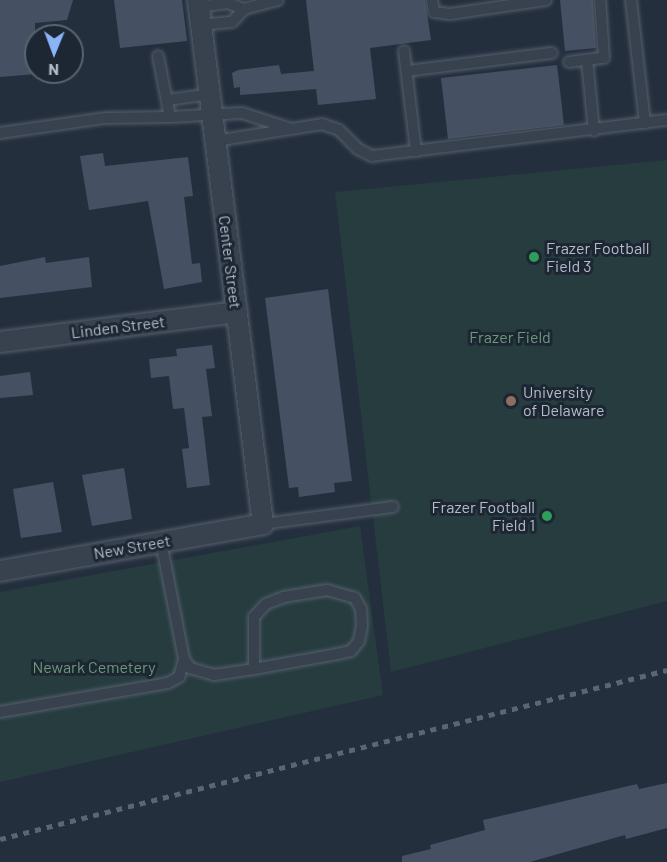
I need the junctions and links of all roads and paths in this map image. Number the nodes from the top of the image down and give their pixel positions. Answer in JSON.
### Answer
{"nodes":[{"id":1,"x":278,"y":0,"type":"edge"},
{"id":2,"x":432,"y":0,"type":"edge"},
{"id":3,"x":546,"y":0,"type":"edge"},
{"id":4,"x":600,"y":0,"type":"edge"},
{"id":5,"x":631,"y":0,"type":"edge"},
{"id":6,"x":244,"y":9,"type":"junction"},
{"id":7,"x":199,"y":11,"type":"edge"},
{"id":8,"x":404,"y":51,"type":"dead end"},
{"id":9,"x":552,"y":53,"type":"dead end"},
{"id":10,"x":158,"y":56,"type":"dead end"},
{"id":11,"x":587,"y":60,"type":"junction"},
{"id":12,"x":569,"y":62,"type":"dead end"},
{"id":13,"x":407,"y":71,"type":"junction"},
{"id":14,"x":168,"y":100,"type":"junction"},
{"id":15,"x":211,"y":104,"type":"junction"},
{"id":16,"x":170,"y":117,"type":"junction"},
{"id":17,"x":667,"y":120,"type":"edge"},
{"id":18,"x":645,"y":123,"type":"junction"},
{"id":19,"x":289,"y":128,"type":"junction"},
{"id":20,"x":594,"y":131,"type":"junction"},
{"id":21,"x":0,"y":133,"type":"edge"},
{"id":22,"x":215,"y":141,"type":"junction"},
{"id":23,"x":416,"y":150,"type":"junction"},
{"id":24,"x":237,"y":312,"type":"junction"},
{"id":25,"x":0,"y":342,"type":"edge"},
{"id":26,"x":393,"y":507,"type":"dead end"},
{"id":27,"x":263,"y":524,"type":"junction"},
{"id":28,"x":162,"y":542,"type":"junction"},
{"id":29,"x":0,"y":570,"type":"edge"},
{"id":30,"x":184,"y":659,"type":"junction"},
{"id":31,"x":254,"y":669,"type":"junction"},
{"id":32,"x":0,"y":712,"type":"edge"}],
"edges":[{"from":1,"to":6,"type":"lane"},
{"from":2,"to":3,"type":"lane"},
{"from":4,"to":11,"type":"lane"},
{"from":5,"to":18,"type":"lane"},
{"from":6,"to":7,"type":"lane"},
{"from":6,"to":7,"type":"lane"},
{"from":7,"to":15,"type":"street","name":"Center Street"},
{"from":8,"to":13,"type":"lane"},
{"from":9,"to":13,"type":"lane"},
{"from":10,"to":14,"type":"lane"},
{"from":11,"to":12,"type":"lane"},
{"from":11,"to":20,"type":"lane"},
{"from":13,"to":23,"type":"lane"},
{"from":14,"to":15,"type":"lane"},
{"from":14,"to":16,"type":"lane"},
{"from":15,"to":16,"type":"lane"},
{"from":15,"to":19,"type":"lane"},
{"from":15,"to":22,"type":"street","name":"Center Street"},
{"from":16,"to":21,"type":"lane"},
{"from":17,"to":18,"type":"lane"},
{"from":18,"to":20,"type":"lane"},
{"from":19,"to":22,"type":"lane"},
{"from":19,"to":23,"type":"lane"},
{"from":20,"to":23,"type":"lane"},
{"from":22,"to":24,"type":"street","name":"Center Street"},
{"from":24,"to":25,"type":"street","name":"Linden Street"},
{"from":24,"to":27,"type":"street","name":"Center Street"},
{"from":26,"to":27,"type":"lane"},
{"from":27,"to":28,"type":"street","name":"New Street"},
{"from":28,"to":29,"type":"street","name":"New Street"},
{"from":28,"to":30,"type":"lane"},
{"from":30,"to":31,"type":"lane"},
{"from":30,"to":32,"type":"lane"},
{"from":31,"to":31,"type":"lane"}]}
